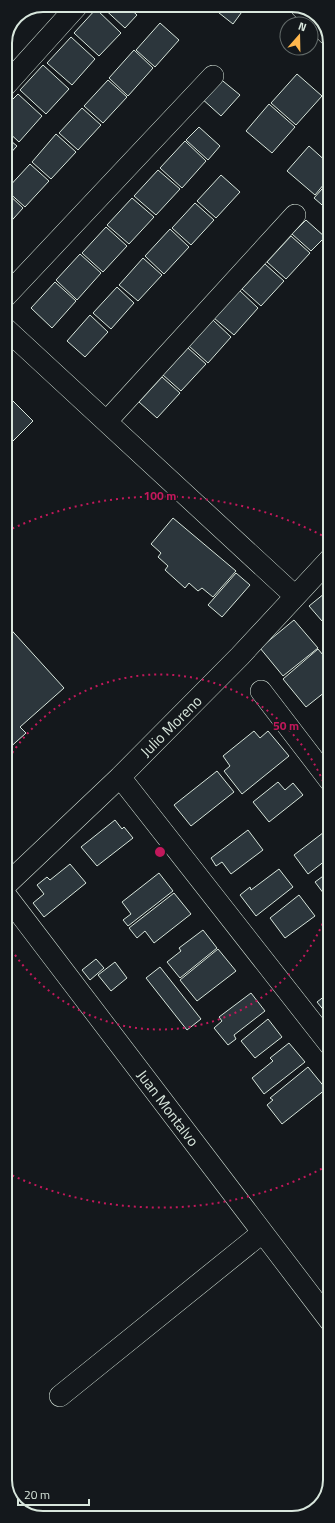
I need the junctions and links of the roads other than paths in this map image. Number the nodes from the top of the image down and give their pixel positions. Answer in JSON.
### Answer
{"nodes":[{"id":1,"x":72,"y":12,"type":"edge"},
{"id":2,"x":213,"y":76,"type":"dead end"},
{"id":3,"x":12,"y":78,"type":"edge"},
{"id":4,"x":295,"y":215,"type":"dead end"},
{"id":5,"x":12,"y":290,"type":"edge"},
{"id":6,"x":12,"y":334,"type":"edge"},
{"id":7,"x":107,"y":421,"type":"junction"},
{"id":8,"x":323,"y":566,"type":"edge"},
{"id":9,"x":295,"y":596,"type":"junction"},
{"id":10,"x":261,"y":691,"type":"dead end"},
{"id":11,"x":323,"y":772,"type":"edge"},
{"id":12,"x":120,"y":777,"type":"junction"},
{"id":13,"x":12,"y":879,"type":"edge"},
{"id":14,"x":12,"y":903,"type":"edge"},
{"id":15,"x":323,"y":1036,"type":"edge"},
{"id":16,"x":262,"y":1232,"type":"junction"},
{"id":17,"x":323,"y":1312,"type":"edge"},
{"id":18,"x":60,"y":1396,"type":"dead end"}],
"edges":[{"from":1,"to":3,"type":"street"},
{"from":2,"to":5,"type":"street"},
{"from":4,"to":7,"type":"street"},
{"from":6,"to":7,"type":"street"},
{"from":7,"to":9,"type":"street"},
{"from":8,"to":9,"type":"street","name":"Julio Moreno"},
{"from":9,"to":12,"type":"street","name":"Julio Moreno"},
{"from":10,"to":11,"type":"street"},
{"from":12,"to":13,"type":"street","name":"Julio Moreno"},
{"from":12,"to":15,"type":"street"},
{"from":14,"to":16,"type":"street","name":"Juan Montalvo"},
{"from":16,"to":17,"type":"street","name":"Juan Montalvo"},
{"from":16,"to":18,"type":"street"}]}
